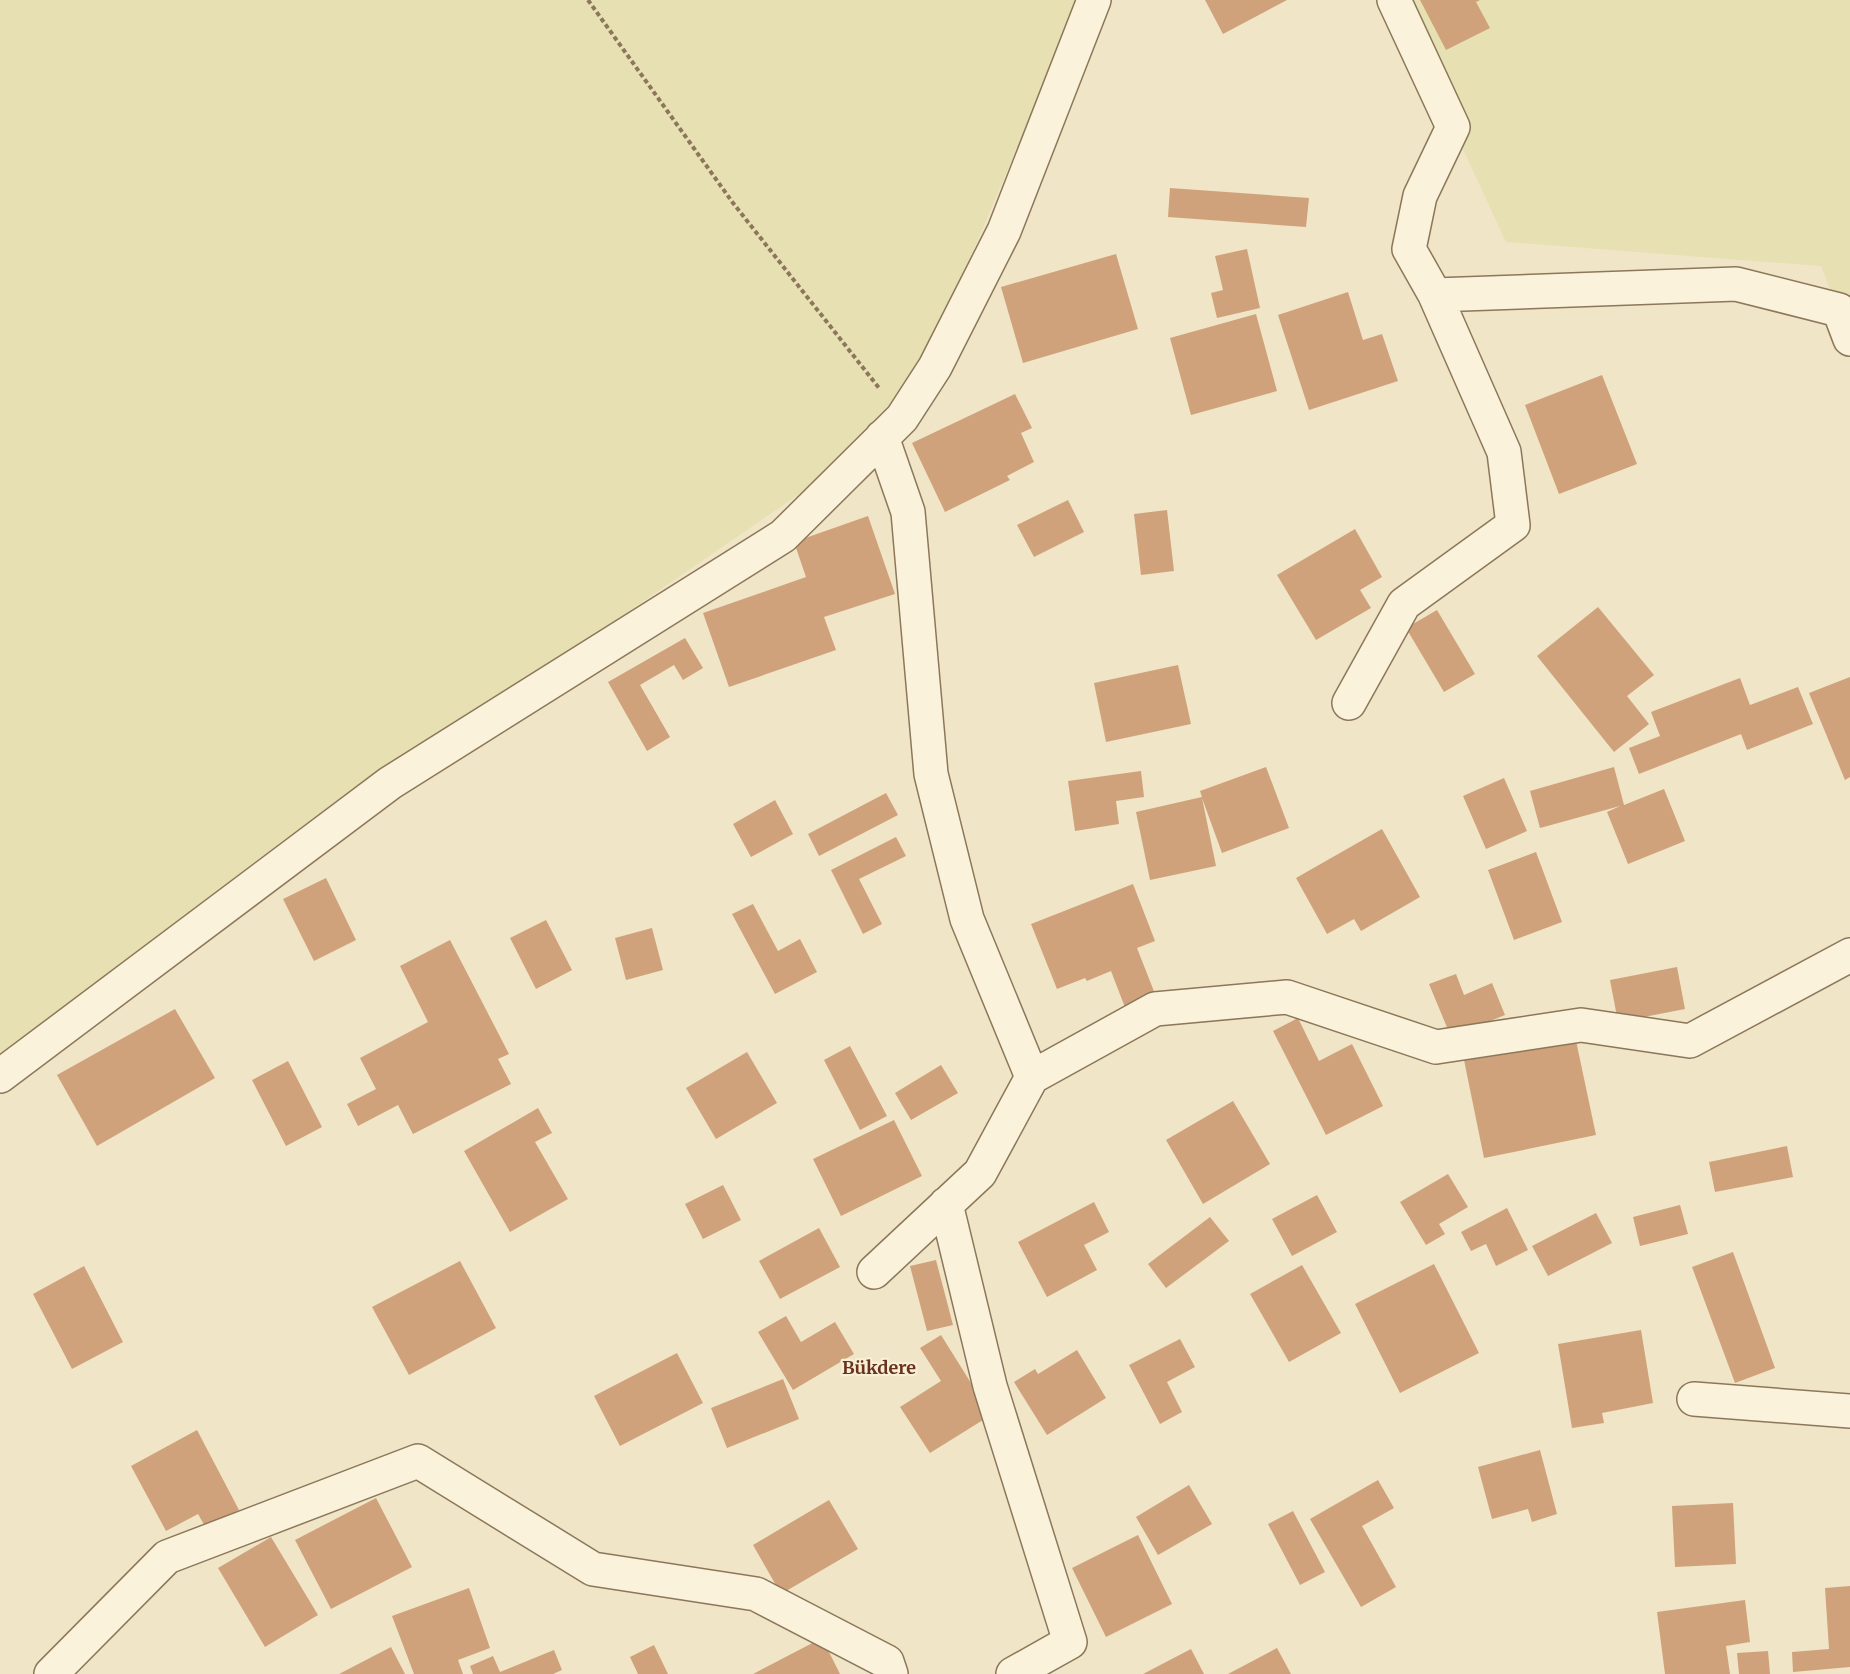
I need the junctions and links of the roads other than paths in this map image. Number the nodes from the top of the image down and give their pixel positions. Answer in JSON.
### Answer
{"nodes":[{"id":1,"x":1094,"y":0,"type":"edge"},
{"id":2,"x":1394,"y":0,"type":"edge"},
{"id":3,"x":1435,"y":295,"type":"junction"},
{"id":4,"x":1850,"y":339,"type":"edge"},
{"id":5,"x":892,"y":427,"type":"junction"},
{"id":6,"x":1349,"y":703,"type":"dead end"},
{"id":7,"x":1850,"y":955,"type":"edge"},
{"id":8,"x":0,"y":1076,"type":"edge"},
{"id":9,"x":1032,"y":1077,"type":"junction"},
{"id":10,"x":946,"y":1204,"type":"junction"},
{"id":11,"x":874,"y":1272,"type":"dead end"},
{"id":12,"x":1694,"y":1399,"type":"dead end"},
{"id":13,"x":1850,"y":1411,"type":"edge"},
{"id":14,"x":51,"y":1674,"type":"edge"},
{"id":15,"x":891,"y":1674,"type":"edge"},
{"id":16,"x":1013,"y":1674,"type":"edge"}],
"edges":[{"from":1,"to":5,"type":"street"},
{"from":2,"to":3,"type":"street"},
{"from":3,"to":4,"type":"street"},
{"from":3,"to":6,"type":"street"},
{"from":5,"to":8,"type":"street"},
{"from":5,"to":9,"type":"street"},
{"from":7,"to":9,"type":"street"},
{"from":9,"to":10,"type":"street"},
{"from":10,"to":11,"type":"street"},
{"from":10,"to":16,"type":"street"},
{"from":12,"to":13,"type":"street"},
{"from":14,"to":15,"type":"street"}]}
